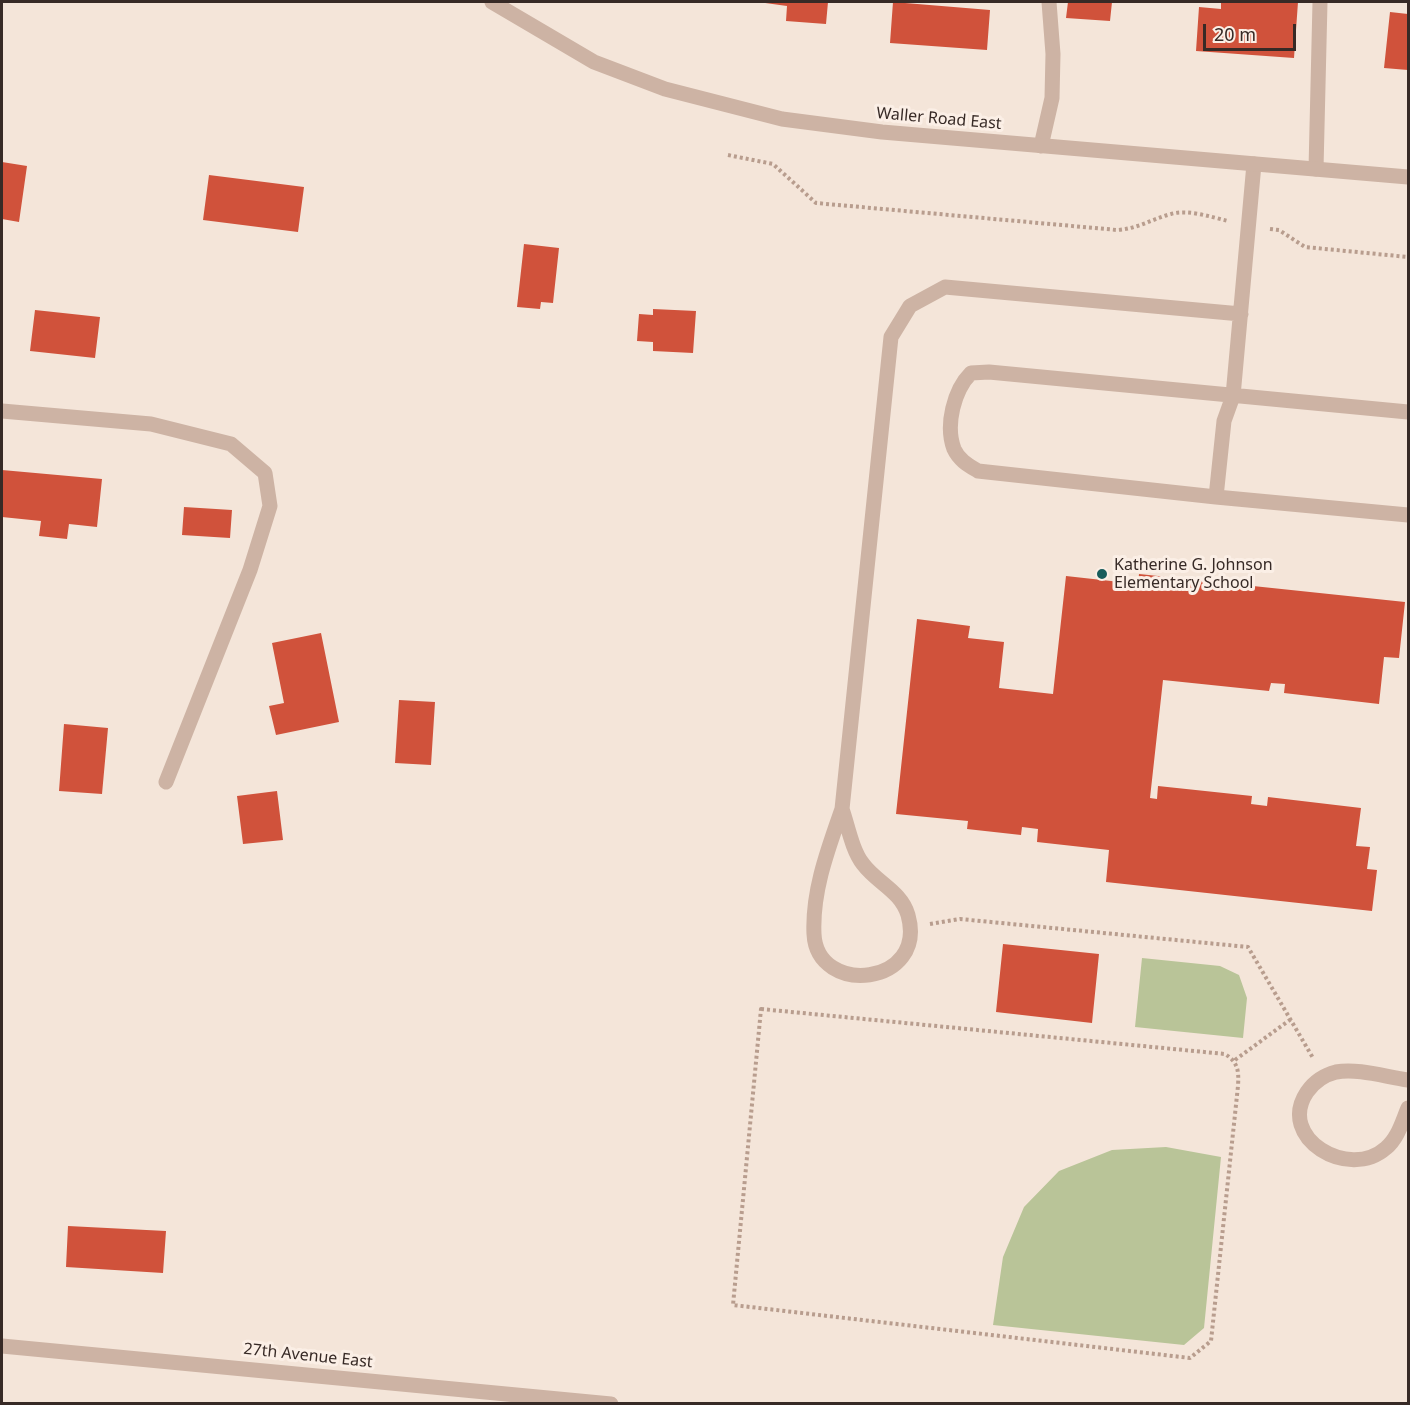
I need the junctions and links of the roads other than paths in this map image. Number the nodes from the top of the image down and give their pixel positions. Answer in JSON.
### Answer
{"nodes":[{"id":1,"x":492,"y":2,"type":"edge"},
{"id":2,"x":1049,"y":2,"type":"edge"},
{"id":3,"x":1320,"y":2,"type":"edge"},
{"id":4,"x":1041,"y":146,"type":"junction"},
{"id":5,"x":1254,"y":164,"type":"junction"},
{"id":6,"x":1316,"y":169,"type":"junction"},
{"id":7,"x":1408,"y":177,"type":"edge"},
{"id":8,"x":1241,"y":314,"type":"junction"},
{"id":9,"x":1233,"y":396,"type":"junction"},
{"id":10,"x":2,"y":411,"type":"edge"},
{"id":11,"x":1408,"y":412,"type":"edge"},
{"id":12,"x":1216,"y":497,"type":"junction"},
{"id":13,"x":1408,"y":515,"type":"edge"},
{"id":14,"x":166,"y":782,"type":"dead end"},
{"id":15,"x":842,"y":809,"type":"junction"},
{"id":16,"x":1408,"y":1080,"type":"edge"},
{"id":17,"x":1408,"y":1108,"type":"edge"},
{"id":18,"x":2,"y":1346,"type":"edge"},
{"id":19,"x":611,"y":1404,"type":"edge"}],
"edges":[{"from":1,"to":4,"type":"street","name":"Waller Road East"},
{"from":2,"to":4,"type":"street"},
{"from":3,"to":6,"type":"street"},
{"from":4,"to":5,"type":"street","name":"Waller Road East"},
{"from":5,"to":6,"type":"street","name":"Waller Road East"},
{"from":5,"to":8,"type":"street"},
{"from":6,"to":7,"type":"street","name":"Waller Road East"},
{"from":8,"to":9,"type":"street"},
{"from":8,"to":15,"type":"street"},
{"from":9,"to":11,"type":"street"},
{"from":9,"to":12,"type":"street"},
{"from":9,"to":12,"type":"street"},
{"from":10,"to":14,"type":"street"},
{"from":12,"to":13,"type":"street"},
{"from":15,"to":15,"type":"street"},
{"from":16,"to":17,"type":"street"},
{"from":18,"to":19,"type":"street","name":"27th Avenue East"}]}
